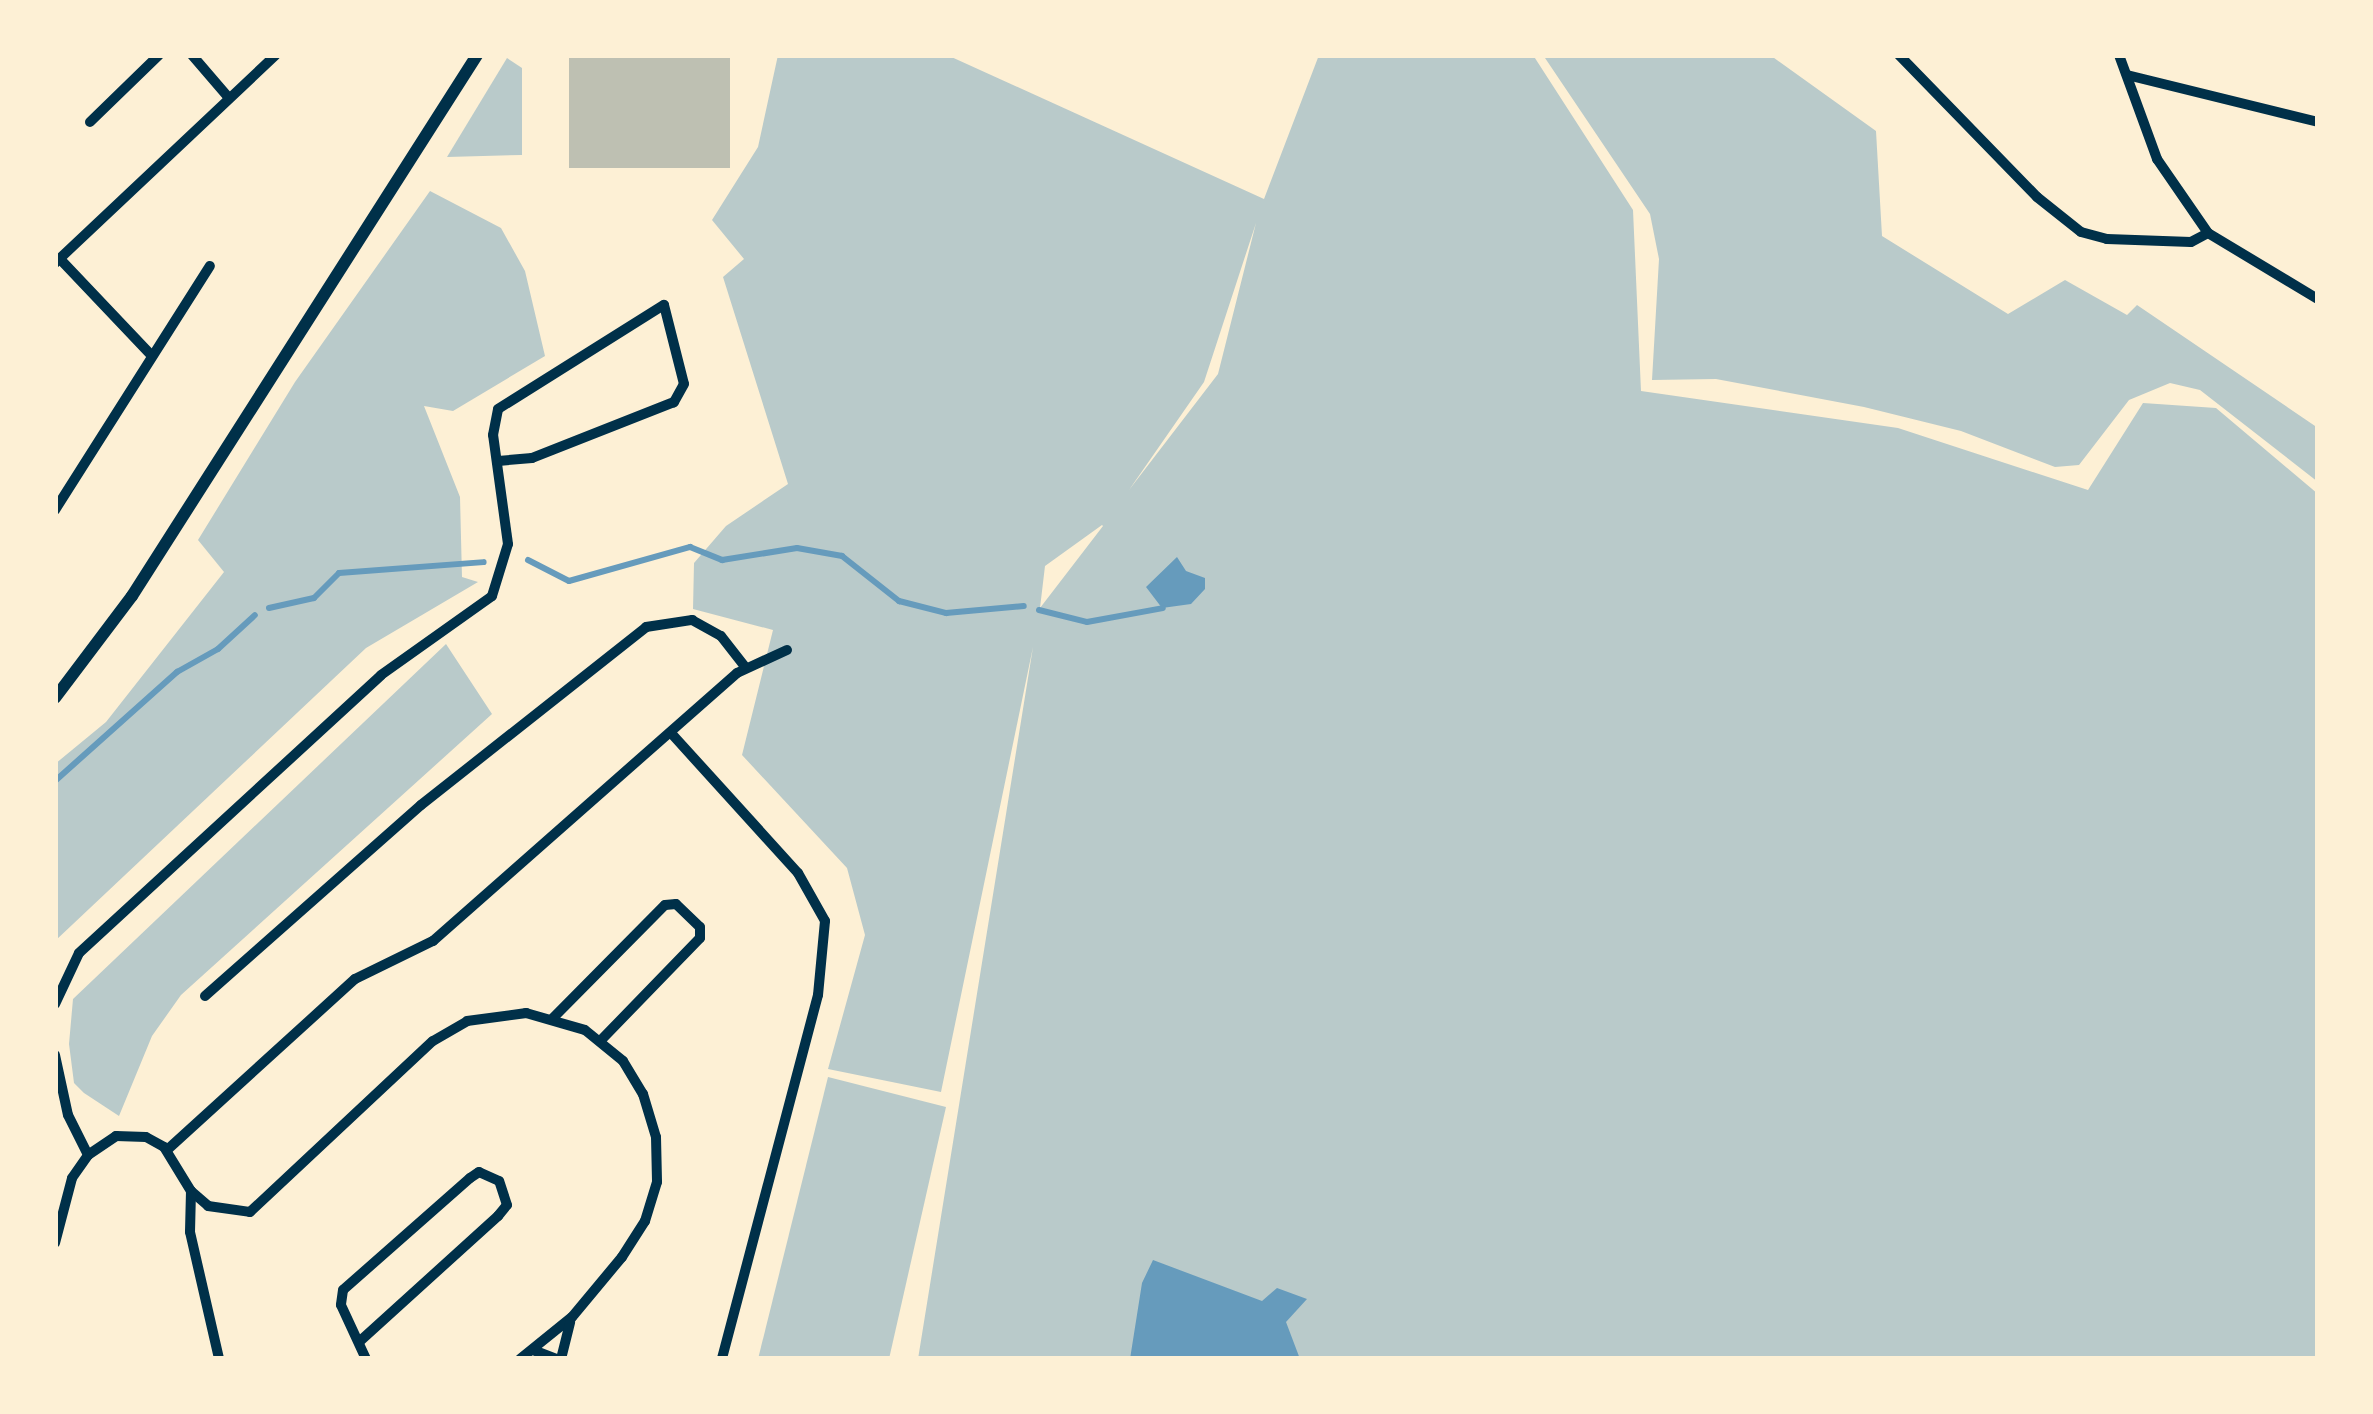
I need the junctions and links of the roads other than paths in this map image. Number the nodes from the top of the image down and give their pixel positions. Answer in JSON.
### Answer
{"nodes":[{"id":1,"x":159,"y":55,"type":"edge"},
{"id":2,"x":192,"y":55,"type":"edge"},
{"id":3,"x":276,"y":55,"type":"edge"},
{"id":4,"x":477,"y":55,"type":"edge"},
{"id":5,"x":1899,"y":55,"type":"edge"},
{"id":6,"x":2119,"y":55,"type":"edge"},
{"id":7,"x":2127,"y":74,"type":"junction"},
{"id":8,"x":229,"y":98,"type":"junction"},
{"id":9,"x":90,"y":122,"type":"dead end"},
{"id":10,"x":2318,"y":122,"type":"edge"},
{"id":11,"x":2208,"y":233,"type":"junction"},
{"id":12,"x":58,"y":261,"type":"edge"},
{"id":13,"x":210,"y":266,"type":"dead end"},
{"id":14,"x":2318,"y":299,"type":"edge"},
{"id":15,"x":151,"y":355,"type":"junction"},
{"id":16,"x":498,"y":461,"type":"junction"},
{"id":17,"x":55,"y":510,"type":"edge"},
{"id":18,"x":786,"y":650,"type":"dead end"},
{"id":19,"x":745,"y":667,"type":"junction"},
{"id":20,"x":55,"y":698,"type":"edge"},
{"id":21,"x":671,"y":733,"type":"junction"},
{"id":22,"x":206,"y":996,"type":"dead end"},
{"id":23,"x":55,"y":1004,"type":"edge"},
{"id":24,"x":554,"y":1018,"type":"junction"},
{"id":25,"x":602,"y":1039,"type":"junction"},
{"id":26,"x":55,"y":1055,"type":"edge"},
{"id":27,"x":168,"y":1150,"type":"junction"},
{"id":28,"x":88,"y":1155,"type":"junction"},
{"id":29,"x":190,"y":1191,"type":"junction"},
{"id":30,"x":55,"y":1243,"type":"edge"},
{"id":31,"x":572,"y":1316,"type":"junction"},
{"id":32,"x":359,"y":1342,"type":"junction"},
{"id":33,"x":533,"y":1350,"type":"junction"},
{"id":34,"x":219,"y":1359,"type":"edge"},
{"id":35,"x":366,"y":1359,"type":"edge"},
{"id":36,"x":520,"y":1359,"type":"edge"},
{"id":37,"x":558,"y":1359,"type":"edge"},
{"id":38,"x":722,"y":1359,"type":"edge"}],
"edges":[{"from":1,"to":9,"type":"street"},
{"from":2,"to":8,"type":"street"},
{"from":3,"to":8,"type":"street"},
{"from":4,"to":20,"type":"street"},
{"from":5,"to":11,"type":"street"},
{"from":6,"to":7,"type":"street"},
{"from":7,"to":10,"type":"street"},
{"from":7,"to":11,"type":"street"},
{"from":8,"to":12,"type":"street"},
{"from":11,"to":14,"type":"street"},
{"from":12,"to":15,"type":"street"},
{"from":13,"to":15,"type":"street"},
{"from":15,"to":17,"type":"street"},
{"from":16,"to":16,"type":"street"},
{"from":16,"to":23,"type":"street"},
{"from":18,"to":19,"type":"street"},
{"from":19,"to":21,"type":"street"},
{"from":19,"to":22,"type":"street"},
{"from":21,"to":27,"type":"street"},
{"from":21,"to":38,"type":"street"},
{"from":24,"to":25,"type":"street"},
{"from":24,"to":25,"type":"street"},
{"from":24,"to":29,"type":"street"},
{"from":25,"to":31,"type":"street"},
{"from":26,"to":28,"type":"street"},
{"from":27,"to":28,"type":"street"},
{"from":27,"to":29,"type":"street"},
{"from":28,"to":30,"type":"street"},
{"from":29,"to":34,"type":"street"},
{"from":31,"to":33,"type":"street"},
{"from":31,"to":37,"type":"street"},
{"from":32,"to":32,"type":"street"},
{"from":32,"to":35,"type":"street"},
{"from":33,"to":36,"type":"street"},
{"from":33,"to":37,"type":"street"}]}
